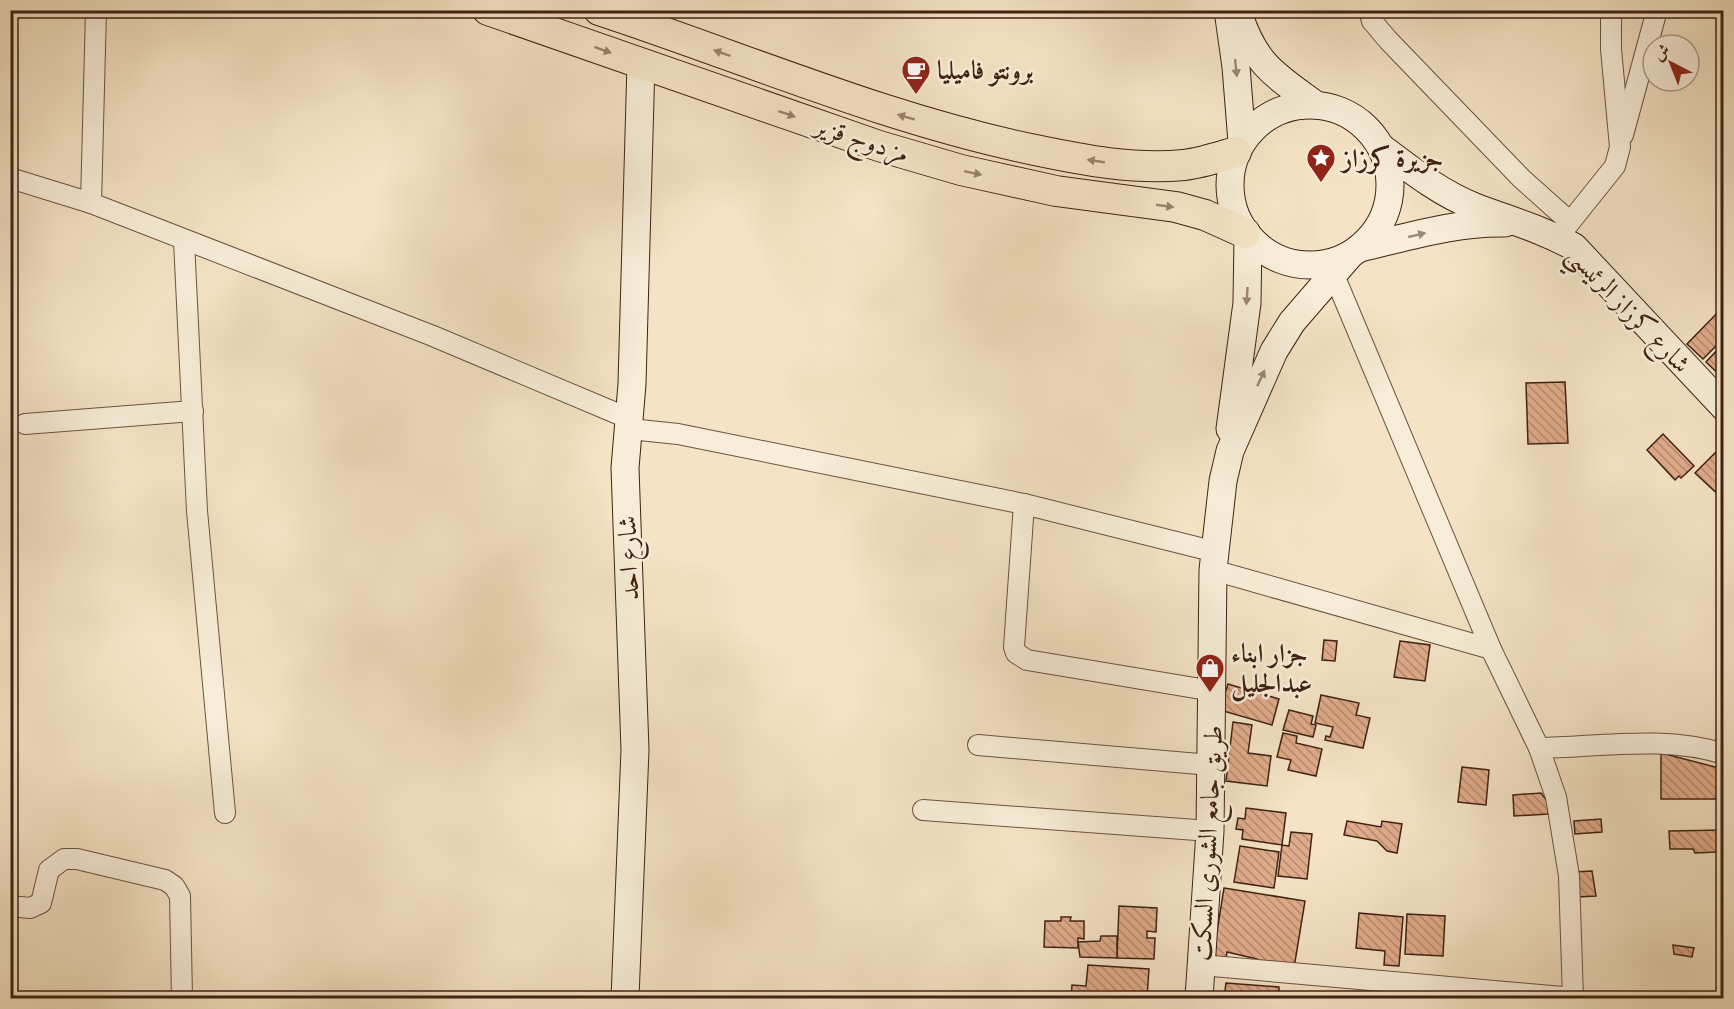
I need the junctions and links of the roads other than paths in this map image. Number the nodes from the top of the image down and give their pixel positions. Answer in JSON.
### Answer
{"nodes":[{"id":1,"x":96,"y":10,"type":"edge"},
{"id":2,"x":488,"y":10,"type":"edge"},
{"id":3,"x":1228,"y":10,"type":"edge"},
{"id":4,"x":1238,"y":10,"type":"edge"},
{"id":5,"x":1369,"y":10,"type":"edge"},
{"id":6,"x":1611,"y":10,"type":"edge"},
{"id":7,"x":1657,"y":10,"type":"edge"},
{"id":8,"x":610,"y":12,"type":"edge"},
{"id":9,"x":561,"y":22,"type":"edge"},
{"id":10,"x":641,"y":63,"type":"junction"},
{"id":11,"x":1317,"y":105,"type":"junction"},
{"id":12,"x":1239,"y":147,"type":"junction"},
{"id":13,"x":1620,"y":147,"type":"junction"},
{"id":14,"x":1382,"y":148,"type":"junction"},
{"id":15,"x":10,"y":178,"type":"edge"},
{"id":16,"x":91,"y":203,"type":"junction"},
{"id":17,"x":1524,"y":224,"type":"junction"},
{"id":18,"x":1564,"y":230,"type":"junction"},
{"id":19,"x":1246,"y":235,"type":"junction"},
{"id":20,"x":184,"y":241,"type":"junction"},
{"id":21,"x":1348,"y":259,"type":"junction"},
{"id":22,"x":1724,"y":407,"type":"edge"},
{"id":23,"x":193,"y":411,"type":"junction"},
{"id":24,"x":25,"y":424,"type":"dead end"},
{"id":25,"x":630,"y":424,"type":"junction"},
{"id":26,"x":1230,"y":451,"type":"junction"},
{"id":27,"x":1024,"y":504,"type":"junction"},
{"id":28,"x":1215,"y":561,"type":"junction"},
{"id":29,"x":1491,"y":649,"type":"junction"},
{"id":30,"x":1213,"y":690,"type":"junction"},
{"id":31,"x":978,"y":745,"type":"dead end"},
{"id":32,"x":1539,"y":748,"type":"junction"},
{"id":33,"x":1724,"y":754,"type":"edge"},
{"id":34,"x":1211,"y":765,"type":"junction"},
{"id":35,"x":923,"y":810,"type":"dead end"},
{"id":36,"x":225,"y":813,"type":"dead end"},
{"id":37,"x":1210,"y":831,"type":"junction"},
{"id":38,"x":10,"y":906,"type":"edge"},
{"id":39,"x":1202,"y":965,"type":"junction"},
{"id":40,"x":1573,"y":998,"type":"edge"},
{"id":41,"x":182,"y":999,"type":"edge"},
{"id":42,"x":626,"y":999,"type":"edge"},
{"id":43,"x":1199,"y":999,"type":"edge"}],
"edges":[{"from":1,"to":16,"type":"street"},
{"from":2,"to":9,"type":"main road","name":"مزدوج قزير"},
{"from":3,"to":12,"type":"main road","one_way":true},
{"from":4,"to":11,"type":"main road"},
{"from":5,"to":18,"type":"street"},
{"from":6,"to":13,"type":"street"},
{"from":7,"to":13,"type":"street"},
{"from":12,"to":8,"type":"main road","name":"مزدوج قزير","one_way":true},
{"from":9,"to":10,"type":"main road","name":"مزدوج قزير","one_way":true},
{"from":10,"to":19,"type":"main road","name":"مزدوج قزير","one_way":true},
{"from":10,"to":25,"type":"main road","name":"شارع احد"},
{"from":11,"to":12,"type":"main road"},
{"from":11,"to":14,"type":"main road"},
{"from":12,"to":19,"type":"main road"},
{"from":13,"to":18,"type":"street"},
{"from":14,"to":17,"type":"main road","name":"شارع كرزاز الرئيسي"},
{"from":14,"to":21,"type":"main road"},
{"from":15,"to":16,"type":"street"},
{"from":16,"to":20,"type":"street"},
{"from":17,"to":18,"type":"main road","name":"شارع كرزاز الرئيسي"},
{"from":21,"to":17,"type":"main road","name":"شارع كرزاز الرئيسي","one_way":true},
{"from":18,"to":22,"type":"main road","name":"شارع كرزاز الرئيسي"},
{"from":19,"to":21,"type":"main road"},
{"from":19,"to":26,"type":"main road","one_way":true},
{"from":20,"to":23,"type":"street"},
{"from":20,"to":25,"type":"street"},
{"from":26,"to":21,"type":"main road","name":"طريق جامع الشورى السكت","one_way":true},
{"from":21,"to":29,"type":"street"},
{"from":23,"to":24,"type":"street"},
{"from":23,"to":36,"type":"street"},
{"from":25,"to":27,"type":"street"},
{"from":25,"to":42,"type":"main road","name":"شارع احد"},
{"from":26,"to":28,"type":"main road","name":"طريق جامع الشورى السكت"},
{"from":27,"to":28,"type":"street"},
{"from":27,"to":30,"type":"street"},
{"from":28,"to":29,"type":"street"},
{"from":28,"to":30,"type":"main road","name":"طريق جامع الشورى السكت"},
{"from":29,"to":32,"type":"street"},
{"from":30,"to":34,"type":"main road","name":"طريق جامع الشورى السكت"},
{"from":31,"to":34,"type":"street"},
{"from":32,"to":33,"type":"street"},
{"from":32,"to":40,"type":"street"},
{"from":34,"to":37,"type":"main road","name":"طريق جامع الشورى السكت"},
{"from":35,"to":37,"type":"street"},
{"from":37,"to":39,"type":"main road","name":"طريق جامع الشورى السكت"},
{"from":38,"to":41,"type":"street"},
{"from":39,"to":40,"type":"street"},
{"from":39,"to":43,"type":"main road","name":"طريق جامع الشورى السكت"}]}
